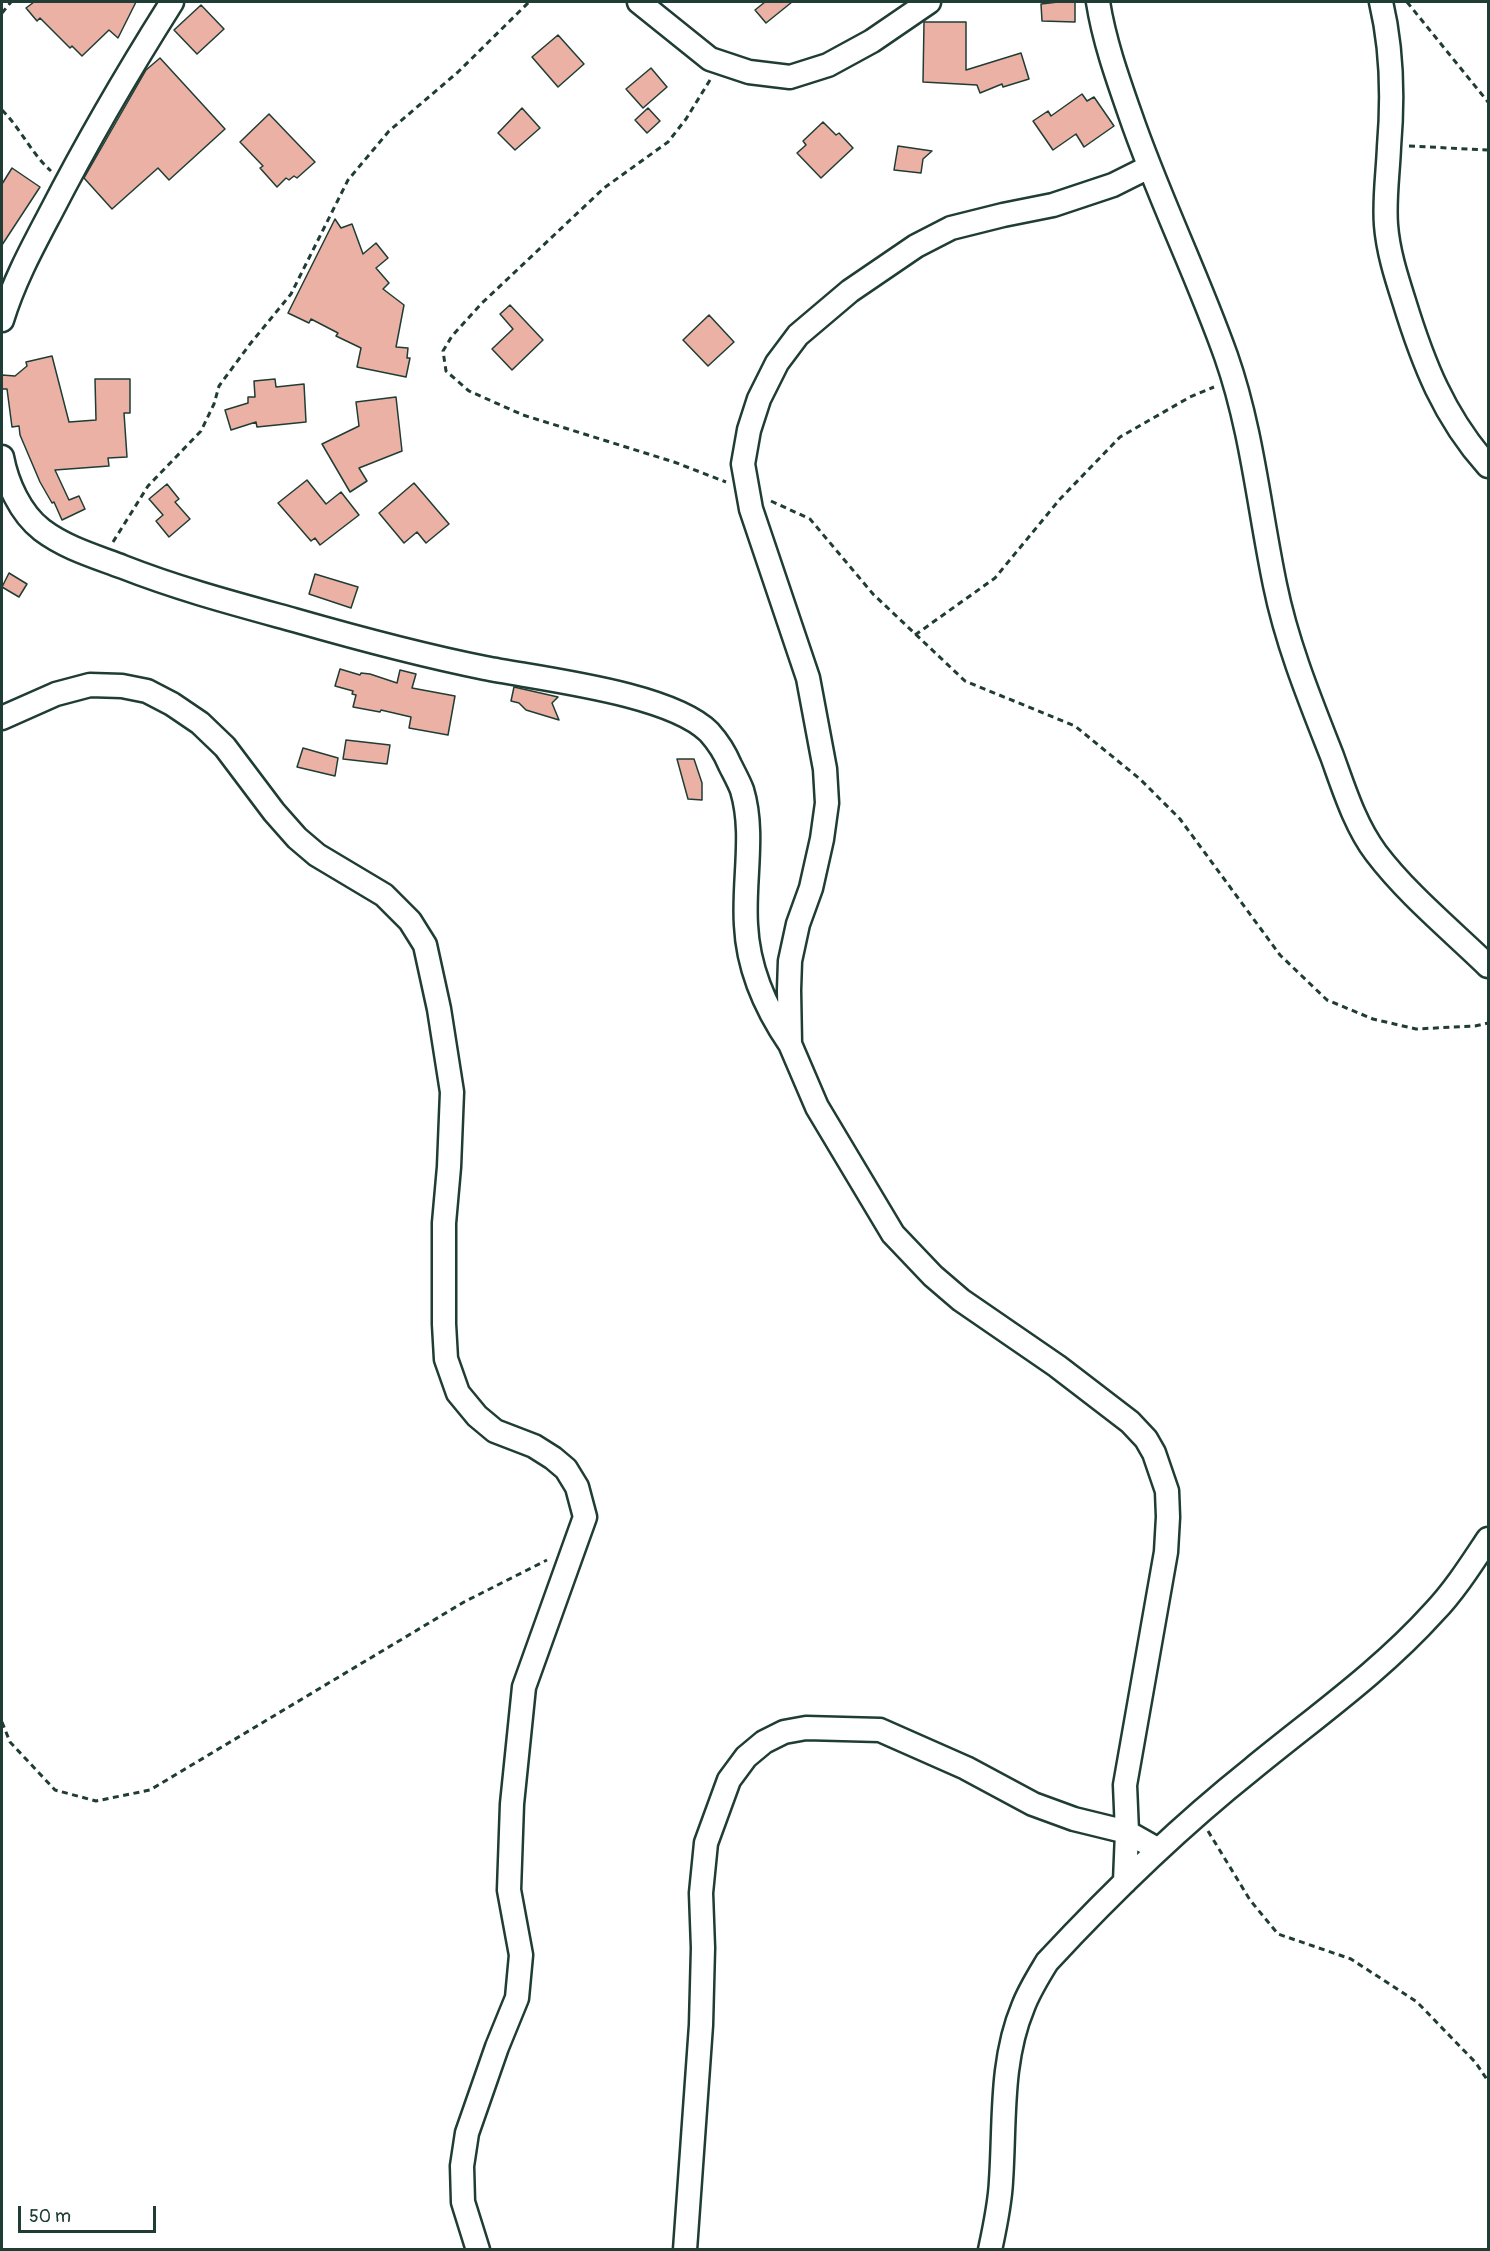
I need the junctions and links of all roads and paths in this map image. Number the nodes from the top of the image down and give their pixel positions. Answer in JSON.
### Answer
{"nodes":[{"id":1,"x":11,"y":2,"type":"edge"},
{"id":2,"x":172,"y":2,"type":"edge"},
{"id":3,"x":529,"y":2,"type":"edge"},
{"id":4,"x":639,"y":2,"type":"edge"},
{"id":5,"x":929,"y":2,"type":"edge"},
{"id":6,"x":1098,"y":2,"type":"edge"},
{"id":7,"x":1381,"y":2,"type":"edge"},
{"id":8,"x":1407,"y":2,"type":"edge"},
{"id":9,"x":2,"y":13,"type":"edge"},
{"id":10,"x":710,"y":59,"type":"junction"},
{"id":11,"x":1488,"y":102,"type":"edge"},
{"id":12,"x":2,"y":110,"type":"edge"},
{"id":13,"x":1390,"y":145,"type":"junction"},
{"id":14,"x":1488,"y":150,"type":"edge"},
{"id":15,"x":1149,"y":167,"type":"junction"},
{"id":16,"x":63,"y":186,"type":"junction"},
{"id":17,"x":2,"y":320,"type":"edge"},
{"id":18,"x":1233,"y":380,"type":"junction"},
{"id":19,"x":1488,"y":466,"type":"edge"},
{"id":20,"x":3,"y":469,"type":"edge"},
{"id":21,"x":746,"y":489,"type":"junction"},
{"id":22,"x":103,"y":560,"type":"junction"},
{"id":23,"x":915,"y":635,"type":"junction"},
{"id":24,"x":2,"y":718,"type":"edge"},
{"id":25,"x":1488,"y":966,"type":"edge"},
{"id":26,"x":1488,"y":1023,"type":"edge"},
{"id":27,"x":790,"y":1044,"type":"junction"},
{"id":28,"x":1488,"y":1539,"type":"edge"},
{"id":29,"x":575,"y":1546,"type":"junction"},
{"id":30,"x":2,"y":1722,"type":"edge"},
{"id":31,"x":1198,"y":1814,"type":"junction"},
{"id":32,"x":1127,"y":1832,"type":"junction"},
{"id":33,"x":1157,"y":1849,"type":"junction"},
{"id":34,"x":1125,"y":1882,"type":"junction"},
{"id":35,"x":1488,"y":2081,"type":"edge"},
{"id":36,"x":478,"y":2250,"type":"edge"},
{"id":37,"x":685,"y":2250,"type":"edge"},
{"id":38,"x":990,"y":2250,"type":"edge"}],
"edges":[{"from":1,"to":9,"type":"path"},
{"from":2,"to":16,"type":"street"},
{"from":3,"to":22,"type":"path"},
{"from":4,"to":10,"type":"street"},
{"from":5,"to":10,"type":"street"},
{"from":6,"to":15,"type":"street"},
{"from":7,"to":13,"type":"street"},
{"from":8,"to":11,"type":"path"},
{"from":10,"to":21,"type":"path"},
{"from":12,"to":16,"type":"path"},
{"from":13,"to":14,"type":"path"},
{"from":13,"to":19,"type":"street"},
{"from":15,"to":18,"type":"street"},
{"from":15,"to":21,"type":"street"},
{"from":16,"to":17,"type":"street"},
{"from":18,"to":23,"type":"path"},
{"from":18,"to":25,"type":"street"},
{"from":20,"to":22,"type":"street"},
{"from":21,"to":23,"type":"path"},
{"from":21,"to":27,"type":"street"},
{"from":22,"to":27,"type":"street"},
{"from":23,"to":26,"type":"path"},
{"from":24,"to":29,"type":"street"},
{"from":27,"to":32,"type":"street"},
{"from":28,"to":31,"type":"street"},
{"from":29,"to":30,"type":"path"},
{"from":29,"to":36,"type":"street"},
{"from":31,"to":33,"type":"street"},
{"from":31,"to":35,"type":"path"},
{"from":32,"to":33,"type":"street"},
{"from":32,"to":34,"type":"street"},
{"from":32,"to":37,"type":"street"},
{"from":33,"to":34,"type":"street"},
{"from":34,"to":38,"type":"street"}]}
